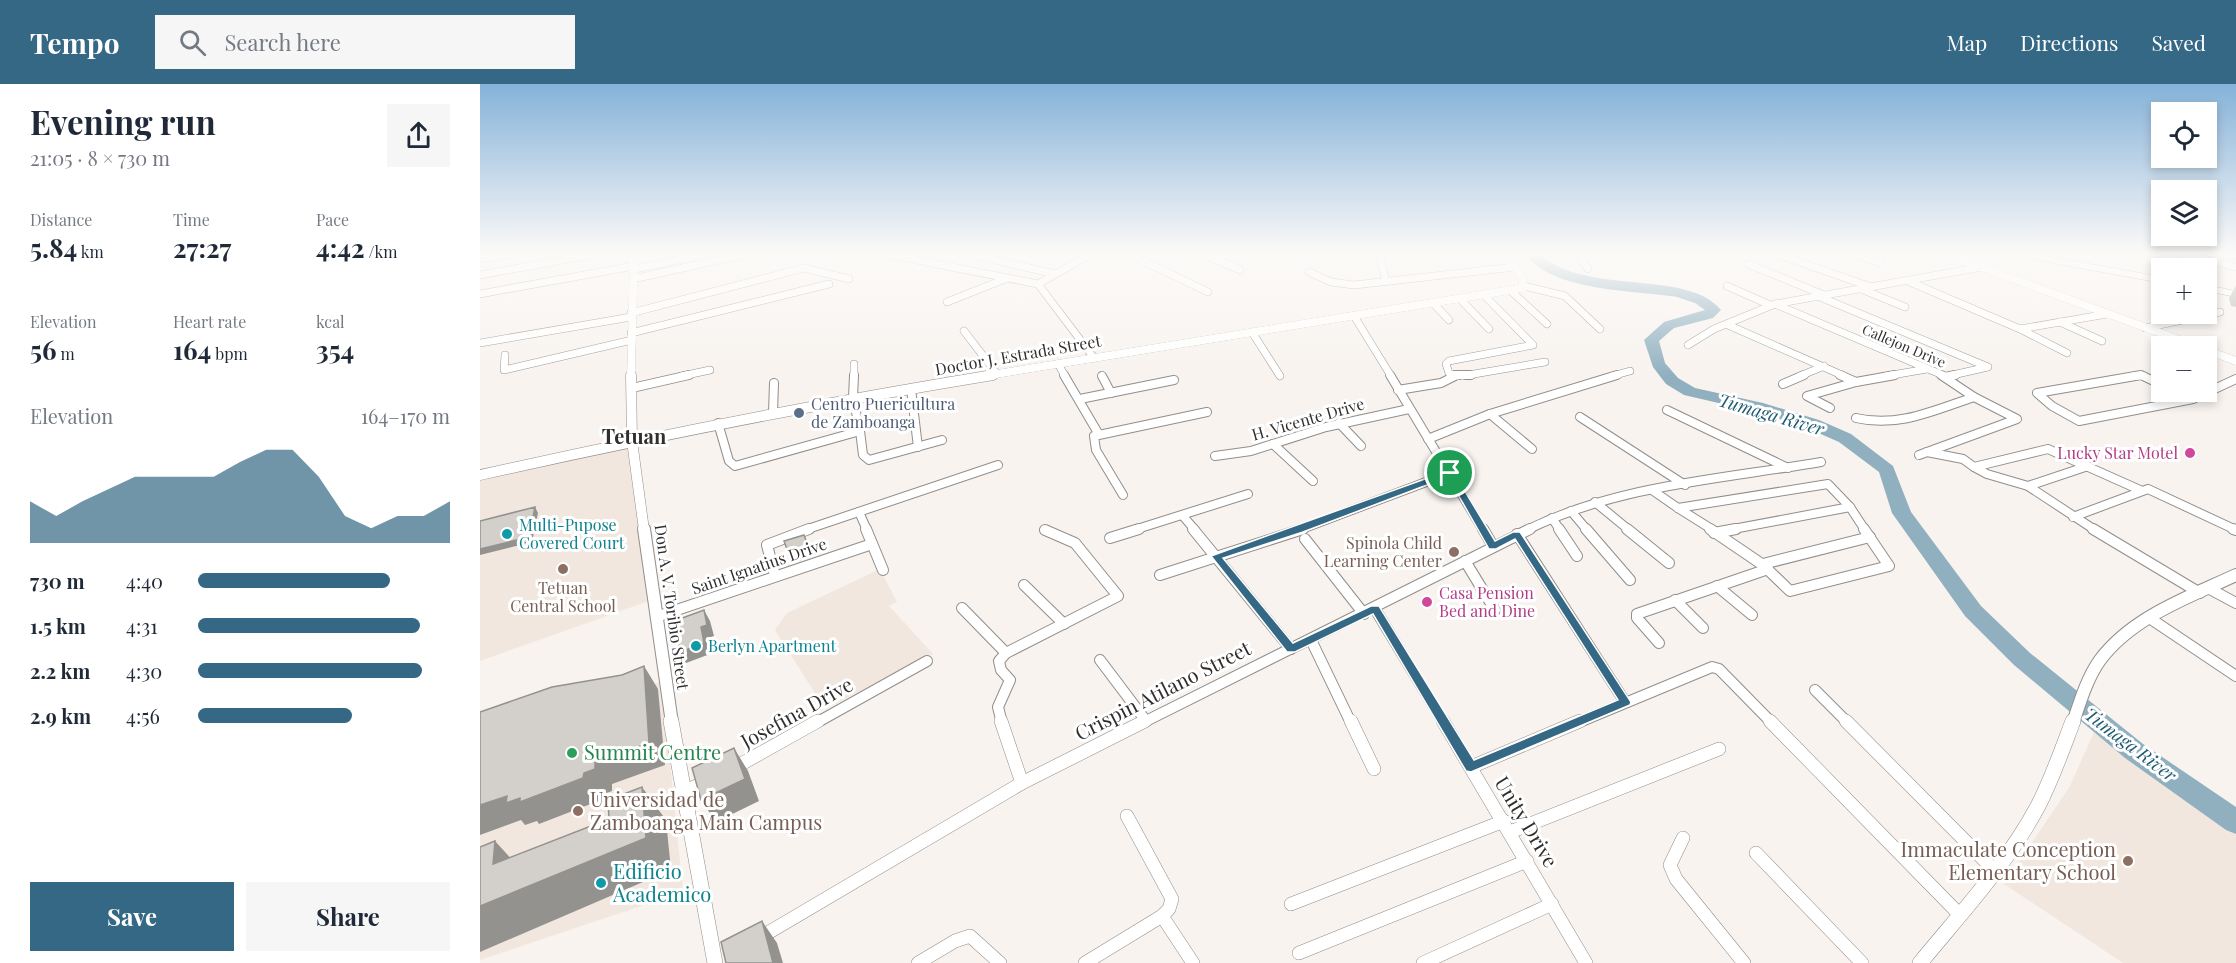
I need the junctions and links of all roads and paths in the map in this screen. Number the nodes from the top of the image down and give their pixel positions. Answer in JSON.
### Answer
{"nodes":[{"id":1,"x":632,"y":294,"type":"edge"},
{"id":2,"x":708,"y":294,"type":"edge"},
{"id":3,"x":791,"y":294,"type":"edge"},
{"id":4,"x":967,"y":294,"type":"edge"},
{"id":5,"x":1046,"y":294,"type":"edge"},
{"id":6,"x":1495,"y":294,"type":"edge"},
{"id":7,"x":1514,"y":294,"type":"edge"},
{"id":8,"x":1557,"y":294,"type":"edge"},
{"id":9,"x":1747,"y":294,"type":"edge"},
{"id":10,"x":1816,"y":294,"type":"edge"},
{"id":11,"x":1832,"y":294,"type":"edge"},
{"id":12,"x":1873,"y":294,"type":"edge"},
{"id":13,"x":1938,"y":294,"type":"edge"},
{"id":14,"x":2054,"y":294,"type":"edge"},
{"id":15,"x":1485,"y":296,"type":"junction"},
{"id":16,"x":1821,"y":296,"type":"junction"},
{"id":17,"x":1461,"y":300,"type":"junction"},
{"id":18,"x":947,"y":302,"type":"dead end"},
{"id":19,"x":1434,"y":304,"type":"junction"},
{"id":20,"x":1773,"y":304,"type":"junction"},
{"id":21,"x":1905,"y":307,"type":"dead end"},
{"id":22,"x":2220,"y":312,"type":"dead end"},
{"id":23,"x":2107,"y":314,"type":"junction"},
{"id":24,"x":631,"y":315,"type":"junction"},
{"id":25,"x":1354,"y":316,"type":"junction"},
{"id":26,"x":1449,"y":320,"type":"dead end"},
{"id":27,"x":2060,"y":322,"type":"junction"},
{"id":28,"x":1547,"y":324,"type":"dead end"},
{"id":29,"x":1728,"y":325,"type":"junction"},
{"id":30,"x":2145,"y":328,"type":"junction"},
{"id":31,"x":1489,"y":329,"type":"dead end"},
{"id":32,"x":1600,"y":329,"type":"dead end"},
{"id":33,"x":2020,"y":329,"type":"junction"},
{"id":34,"x":964,"y":331,"type":"dead end"},
{"id":35,"x":1252,"y":332,"type":"junction"},
{"id":36,"x":632,"y":336,"type":"junction"},
{"id":37,"x":2168,"y":336,"type":"edge"},
{"id":38,"x":2102,"y":341,"type":"dead end"},
{"id":39,"x":480,"y":343,"type":"edge"},
{"id":40,"x":1688,"y":345,"type":"dead end"},
{"id":41,"x":2067,"y":353,"type":"dead end"},
{"id":42,"x":2217,"y":354,"type":"edge"},
{"id":43,"x":506,"y":355,"type":"dead end"},
{"id":44,"x":1094,"y":358,"type":"junction"},
{"id":45,"x":2236,"y":361,"type":"edge"},
{"id":46,"x":1545,"y":362,"type":"dead end"},
{"id":47,"x":854,"y":364,"type":"dead end"},
{"id":48,"x":1058,"y":364,"type":"junction"},
{"id":49,"x":1824,"y":366,"type":"junction"},
{"id":50,"x":1927,"y":369,"type":"junction"},
{"id":51,"x":710,"y":370,"type":"dead end"},
{"id":52,"x":1630,"y":371,"type":"dead end"},
{"id":53,"x":997,"y":374,"type":"junction"},
{"id":54,"x":1102,"y":376,"type":"dead end"},
{"id":55,"x":1280,"y":376,"type":"dead end"},
{"id":56,"x":1455,"y":376,"type":"junction"},
{"id":57,"x":1946,"y":377,"type":"junction"},
{"id":58,"x":2236,"y":379,"type":"edge"},
{"id":59,"x":1174,"y":380,"type":"dead end"},
{"id":60,"x":2151,"y":380,"type":"edge"},
{"id":61,"x":1856,"y":381,"type":"junction"},
{"id":62,"x":774,"y":384,"type":"dead end"},
{"id":63,"x":1783,"y":384,"type":"dead end"},
{"id":64,"x":2217,"y":387,"type":"edge"},
{"id":65,"x":632,"y":388,"type":"junction"},
{"id":66,"x":911,"y":389,"type":"junction"},
{"id":67,"x":1398,"y":390,"type":"junction"},
{"id":68,"x":1111,"y":393,"type":"junction"},
{"id":69,"x":1974,"y":397,"type":"junction"},
{"id":70,"x":853,"y":398,"type":"junction"},
{"id":71,"x":1080,"y":399,"type":"junction"},
{"id":72,"x":2177,"y":402,"type":"edge"},
{"id":73,"x":1830,"y":408,"type":"dead end"},
{"id":74,"x":1409,"y":409,"type":"junction"},
{"id":75,"x":1668,"y":410,"type":"dead end"},
{"id":76,"x":1207,"y":412,"type":"dead end"},
{"id":77,"x":773,"y":413,"type":"junction"},
{"id":78,"x":1490,"y":414,"type":"junction"},
{"id":79,"x":1580,"y":417,"type":"dead end"},
{"id":80,"x":1856,"y":418,"type":"dead end"},
{"id":81,"x":718,"y":423,"type":"junction"},
{"id":82,"x":1339,"y":423,"type":"junction"},
{"id":83,"x":860,"y":431,"type":"junction"},
{"id":84,"x":1098,"y":433,"type":"junction"},
{"id":85,"x":1428,"y":439,"type":"junction"},
{"id":86,"x":942,"y":440,"type":"dead end"},
{"id":87,"x":632,"y":441,"type":"junction"},
{"id":88,"x":1274,"y":444,"type":"junction"},
{"id":89,"x":1361,"y":446,"type":"dead end"},
{"id":90,"x":918,"y":447,"type":"junction"},
{"id":91,"x":1532,"y":449,"type":"dead end"},
{"id":92,"x":1215,"y":456,"type":"dead end"},
{"id":93,"x":1821,"y":462,"type":"dead end"},
{"id":94,"x":998,"y":465,"type":"dead end"},
{"id":95,"x":2088,"y":466,"type":"junction"},
{"id":96,"x":1788,"y":468,"type":"junction"},
{"id":97,"x":1974,"y":468,"type":"junction"},
{"id":98,"x":1450,"y":473,"type":"junction"},
{"id":99,"x":480,"y":475,"type":"edge"},
{"id":100,"x":1313,"y":481,"type":"dead end"},
{"id":101,"x":1685,"y":484,"type":"junction"},
{"id":102,"x":2028,"y":486,"type":"junction"},
{"id":103,"x":1652,"y":490,"type":"junction"},
{"id":104,"x":2140,"y":490,"type":"junction"},
{"id":105,"x":1248,"y":494,"type":"dead end"},
{"id":106,"x":1123,"y":495,"type":"dead end"},
{"id":107,"x":1595,"y":502,"type":"junction"},
{"id":108,"x":1850,"y":507,"type":"junction"},
{"id":109,"x":1677,"y":508,"type":"junction"},
{"id":110,"x":1571,"y":511,"type":"junction"},
{"id":111,"x":859,"y":512,"type":"junction"},
{"id":112,"x":1183,"y":516,"type":"junction"},
{"id":113,"x":2073,"y":517,"type":"junction"},
{"id":114,"x":1552,"y":518,"type":"junction"},
{"id":115,"x":1045,"y":530,"type":"dead end"},
{"id":116,"x":2236,"y":530,"type":"edge"},
{"id":117,"x":1714,"y":533,"type":"junction"},
{"id":118,"x":1517,"y":534,"type":"junction"},
{"id":119,"x":1870,"y":537,"type":"junction"},
{"id":120,"x":1110,"y":538,"type":"dead end"},
{"id":121,"x":1305,"y":539,"type":"dead end"},
{"id":122,"x":872,"y":544,"type":"junction"},
{"id":123,"x":1492,"y":546,"type":"junction"},
{"id":124,"x":1216,"y":556,"type":"junction"},
{"id":125,"x":1577,"y":556,"type":"dead end"},
{"id":126,"x":1465,"y":561,"type":"junction"},
{"id":127,"x":1669,"y":563,"type":"dead end"},
{"id":128,"x":1765,"y":567,"type":"junction"},
{"id":129,"x":883,"y":570,"type":"dead end"},
{"id":130,"x":1160,"y":574,"type":"dead end"},
{"id":131,"x":2236,"y":575,"type":"edge"},
{"id":132,"x":775,"y":576,"type":"junction"},
{"id":133,"x":1630,"y":580,"type":"dead end"},
{"id":134,"x":1024,"y":585,"type":"dead end"},
{"id":135,"x":1717,"y":586,"type":"junction"},
{"id":136,"x":2204,"y":591,"type":"junction"},
{"id":137,"x":1675,"y":600,"type":"junction"},
{"id":138,"x":2236,"y":603,"type":"edge"},
{"id":139,"x":962,"y":608,"type":"dead end"},
{"id":140,"x":1495,"y":610,"type":"dead end"},
{"id":141,"x":1370,"y":611,"type":"junction"},
{"id":142,"x":1752,"y":615,"type":"dead end"},
{"id":143,"x":656,"y":617,"type":"junction"},
{"id":144,"x":2148,"y":617,"type":"junction"},
{"id":145,"x":1064,"y":624,"type":"junction"},
{"id":146,"x":1703,"y":628,"type":"dead end"},
{"id":147,"x":1311,"y":640,"type":"junction"},
{"id":148,"x":1659,"y":643,"type":"dead end"},
{"id":149,"x":1291,"y":649,"type":"junction"},
{"id":150,"x":1006,"y":653,"type":"junction"},
{"id":151,"x":1100,"y":660,"type":"dead end"},
{"id":152,"x":927,"y":661,"type":"dead end"},
{"id":153,"x":2236,"y":676,"type":"edge"},
{"id":154,"x":1815,"y":690,"type":"dead end"},
{"id":155,"x":1625,"y":702,"type":"junction"},
{"id":156,"x":1146,"y":721,"type":"junction"},
{"id":157,"x":1719,"y":749,"type":"dead end"},
{"id":158,"x":1471,"y":767,"type":"junction"},
{"id":159,"x":1374,"y":769,"type":"dead end"},
{"id":160,"x":1022,"y":783,"type":"junction"},
{"id":161,"x":683,"y":792,"type":"junction"},
{"id":162,"x":1127,"y":816,"type":"dead end"},
{"id":163,"x":1507,"y":827,"type":"junction"},
{"id":164,"x":1683,"y":838,"type":"dead end"},
{"id":165,"x":1756,"y":853,"type":"dead end"},
{"id":166,"x":1527,"y":861,"type":"junction"},
{"id":167,"x":1996,"y":872,"type":"junction"},
{"id":168,"x":1291,"y":904,"type":"dead end"},
{"id":169,"x":1552,"y":904,"type":"junction"},
{"id":170,"x":1960,"y":915,"type":"junction"},
{"id":171,"x":1162,"y":916,"type":"junction"},
{"id":172,"x":748,"y":945,"type":"edge"},
{"id":173,"x":1299,"y":953,"type":"dead end"},
{"id":174,"x":1926,"y":961,"type":"edge"},
{"id":175,"x":719,"y":962,"type":"edge"},
{"id":176,"x":918,"y":963,"type":"edge"},
{"id":177,"x":1000,"y":963,"type":"edge"},
{"id":178,"x":1085,"y":963,"type":"edge"},
{"id":179,"x":1192,"y":963,"type":"edge"},
{"id":180,"x":1423,"y":963,"type":"edge"},
{"id":181,"x":1586,"y":963,"type":"edge"},
{"id":182,"x":1743,"y":963,"type":"edge"},
{"id":183,"x":1862,"y":963,"type":"edge"}],
"edges":[{"from":1,"to":24,"type":"street","name":"Don A. V. Toribio Street"},
{"from":2,"to":24,"type":"street"},
{"from":3,"to":36,"type":"street"},
{"from":4,"to":18,"type":"street"},
{"from":5,"to":44,"type":"street"},
{"from":6,"to":15,"type":"street","name":"Doctor J. Estrada Street"},
{"from":7,"to":28,"type":"street"},
{"from":8,"to":32,"type":"street"},
{"from":9,"to":20,"type":"street","name":"Callejon Drive"},
{"from":10,"to":16,"type":"street"},
{"from":11,"to":16,"type":"street"},
{"from":12,"to":21,"type":"street"},
{"from":13,"to":33,"type":"street"},
{"from":14,"to":23,"type":"street"},
{"from":15,"to":17,"type":"street","name":"Doctor J. Estrada Street"},
{"from":15,"to":56,"type":"street"},
{"from":16,"to":20,"type":"street"},
{"from":16,"to":57,"type":"street"},
{"from":17,"to":19,"type":"street","name":"Doctor J. Estrada Street"},
{"from":17,"to":31,"type":"street"},
{"from":19,"to":25,"type":"street","name":"Doctor J. Estrada Street"},
{"from":19,"to":26,"type":"street"},
{"from":20,"to":29,"type":"street"},
{"from":20,"to":50,"type":"street","name":"Callejon Drive"},
{"from":22,"to":30,"type":"street"},
{"from":23,"to":27,"type":"street"},
{"from":23,"to":30,"type":"street"},
{"from":24,"to":36,"type":"street","name":"Don A. V. Toribio Street"},
{"from":24,"to":39,"type":"street"},
{"from":25,"to":35,"type":"street","name":"Doctor J. Estrada Street"},
{"from":25,"to":67,"type":"street"},
{"from":27,"to":33,"type":"street"},
{"from":27,"to":38,"type":"street"},
{"from":29,"to":40,"type":"street"},
{"from":29,"to":49,"type":"street"},
{"from":30,"to":37,"type":"street"},
{"from":33,"to":41,"type":"street"},
{"from":34,"to":53,"type":"street"},
{"from":35,"to":44,"type":"street","name":"Doctor J. Estrada Street"},
{"from":35,"to":55,"type":"street"},
{"from":36,"to":43,"type":"street"},
{"from":36,"to":65,"type":"street","name":"Don A. V. Toribio Street"},
{"from":42,"to":45,"type":"street"},
{"from":44,"to":48,"type":"street","name":"Doctor J. Estrada Street"},
{"from":46,"to":56,"type":"street"},
{"from":47,"to":70,"type":"street"},
{"from":48,"to":53,"type":"street","name":"Doctor J. Estrada Street"},
{"from":48,"to":71,"type":"street"},
{"from":49,"to":61,"type":"street"},
{"from":49,"to":63,"type":"street"},
{"from":50,"to":57,"type":"street","name":"Callejon Drive"},
{"from":50,"to":61,"type":"street"},
{"from":51,"to":65,"type":"street"},
{"from":52,"to":78,"type":"street"},
{"from":53,"to":66,"type":"street","name":"Doctor J. Estrada Street"},
{"from":54,"to":68,"type":"street"},
{"from":56,"to":67,"type":"street"},
{"from":57,"to":69,"type":"street","name":"Callejon Drive"},
{"from":58,"to":64,"type":"street"},
{"from":59,"to":68,"type":"street"},
{"from":60,"to":72,"type":"street"},
{"from":61,"to":73,"type":"street"},
{"from":62,"to":77,"type":"street"},
{"from":65,"to":87,"type":"street","name":"Don A. V. Toribio Street"},
{"from":66,"to":70,"type":"street","name":"Doctor J. Estrada Street"},
{"from":66,"to":90,"type":"street"},
{"from":67,"to":74,"type":"street"},
{"from":68,"to":71,"type":"street"},
{"from":69,"to":80,"type":"street"},
{"from":69,"to":97,"type":"street","name":"Callejon Drive"},
{"from":70,"to":77,"type":"street","name":"Doctor J. Estrada Street"},
{"from":70,"to":83,"type":"street"},
{"from":71,"to":84,"type":"street"},
{"from":74,"to":82,"type":"street","name":"H. Vicente Drive"},
{"from":74,"to":85,"type":"street"},
{"from":75,"to":96,"type":"street"},
{"from":76,"to":84,"type":"street"},
{"from":77,"to":81,"type":"street","name":"Doctor J. Estrada Street"},
{"from":78,"to":85,"type":"street"},
{"from":78,"to":91,"type":"street"},
{"from":79,"to":101,"type":"street"},
{"from":81,"to":83,"type":"street"},
{"from":81,"to":87,"type":"street","name":"Doctor J. Estrada Street"},
{"from":82,"to":88,"type":"street","name":"H. Vicente Drive"},
{"from":82,"to":89,"type":"street"},
{"from":83,"to":90,"type":"street"},
{"from":84,"to":106,"type":"street"},
{"from":85,"to":98,"type":"street"},
{"from":86,"to":90,"type":"street"},
{"from":87,"to":99,"type":"street","name":"Doctor J. Estrada Street"},
{"from":87,"to":143,"type":"street","name":"Don A. V. Toribio Street"},
{"from":88,"to":92,"type":"street","name":"H. Vicente Drive"},
{"from":88,"to":100,"type":"street"},
{"from":93,"to":96,"type":"street","name":"Crispin Atilano Street"},
{"from":94,"to":111,"type":"street"},
{"from":95,"to":97,"type":"street"},
{"from":95,"to":102,"type":"street"},
{"from":95,"to":104,"type":"street"},
{"from":96,"to":101,"type":"street","name":"Crispin Atilano Street"},
{"from":97,"to":102,"type":"street"},
{"from":98,"to":123,"type":"street"},
{"from":98,"to":124,"type":"street"},
{"from":101,"to":103,"type":"street","name":"Crispin Atilano Street"},
{"from":102,"to":113,"type":"street"},
{"from":103,"to":107,"type":"street","name":"Crispin Atilano Street"},
{"from":103,"to":109,"type":"street"},
{"from":104,"to":113,"type":"street"},
{"from":104,"to":116,"type":"street"},
{"from":105,"to":112,"type":"street"},
{"from":107,"to":110,"type":"street","name":"Crispin Atilano Street"},
{"from":107,"to":127,"type":"street"},
{"from":108,"to":109,"type":"street"},
{"from":108,"to":117,"type":"street"},
{"from":108,"to":119,"type":"street"},
{"from":109,"to":117,"type":"street"},
{"from":110,"to":114,"type":"street","name":"Crispin Atilano Street"},
{"from":110,"to":133,"type":"street"},
{"from":111,"to":122,"type":"street"},
{"from":111,"to":132,"type":"street"},
{"from":112,"to":120,"type":"street"},
{"from":112,"to":124,"type":"street"},
{"from":113,"to":136,"type":"street"},
{"from":114,"to":118,"type":"street","name":"Crispin Atilano Street"},
{"from":114,"to":125,"type":"street"},
{"from":115,"to":145,"type":"street"},
{"from":117,"to":128,"type":"street"},
{"from":118,"to":123,"type":"street","name":"Crispin Atilano Street"},
{"from":118,"to":155,"type":"street"},
{"from":119,"to":128,"type":"street"},
{"from":119,"to":128,"type":"street"},
{"from":121,"to":141,"type":"street","name":"Unity Drive"},
{"from":122,"to":129,"type":"street"},
{"from":122,"to":132,"type":"street","name":"Saint Ignatius Drive"},
{"from":123,"to":126,"type":"street","name":"Crispin Atilano Street"},
{"from":124,"to":130,"type":"street"},
{"from":124,"to":149,"type":"street"},
{"from":126,"to":140,"type":"street"},
{"from":126,"to":141,"type":"street","name":"Crispin Atilano Street"},
{"from":128,"to":135,"type":"street"},
{"from":131,"to":136,"type":"street"},
{"from":132,"to":143,"type":"street","name":"Saint Ignatius Drive"},
{"from":134,"to":145,"type":"street"},
{"from":135,"to":137,"type":"street"},
{"from":135,"to":142,"type":"street"},
{"from":136,"to":138,"type":"street"},
{"from":136,"to":144,"type":"street"},
{"from":137,"to":146,"type":"street"},
{"from":137,"to":148,"type":"street"},
{"from":139,"to":150,"type":"street"},
{"from":141,"to":147,"type":"street","name":"Crispin Atilano Street"},
{"from":141,"to":158,"type":"street","name":"Unity Drive"},
{"from":143,"to":161,"type":"street","name":"Don A. V. Toribio Street"},
{"from":144,"to":153,"type":"street"},
{"from":144,"to":167,"type":"street"},
{"from":145,"to":150,"type":"street"},
{"from":147,"to":149,"type":"street","name":"Crispin Atilano Street"},
{"from":147,"to":159,"type":"street"},
{"from":149,"to":156,"type":"street","name":"Crispin Atilano Street"},
{"from":150,"to":160,"type":"street"},
{"from":151,"to":156,"type":"street"},
{"from":152,"to":161,"type":"street","name":"Josefina Drive"},
{"from":154,"to":167,"type":"street"},
{"from":155,"to":158,"type":"street"},
{"from":155,"to":170,"type":"street"},
{"from":156,"to":160,"type":"street","name":"Crispin Atilano Street"},
{"from":157,"to":163,"type":"street"},
{"from":158,"to":163,"type":"street","name":"Unity Drive"},
{"from":160,"to":172,"type":"street","name":"Crispin Atilano Street"},
{"from":161,"to":175,"type":"street","name":"Don A. V. Toribio Street"},
{"from":162,"to":171,"type":"street"},
{"from":163,"to":166,"type":"street","name":"Unity Drive"},
{"from":163,"to":168,"type":"street"},
{"from":164,"to":182,"type":"street"},
{"from":165,"to":183,"type":"street"},
{"from":166,"to":169,"type":"street","name":"Unity Drive"},
{"from":166,"to":173,"type":"street"},
{"from":167,"to":170,"type":"street"},
{"from":169,"to":180,"type":"street"},
{"from":169,"to":181,"type":"street","name":"Unity Drive"},
{"from":170,"to":174,"type":"street"},
{"from":171,"to":178,"type":"street"},
{"from":171,"to":179,"type":"street"},
{"from":176,"to":177,"type":"street"}]}
